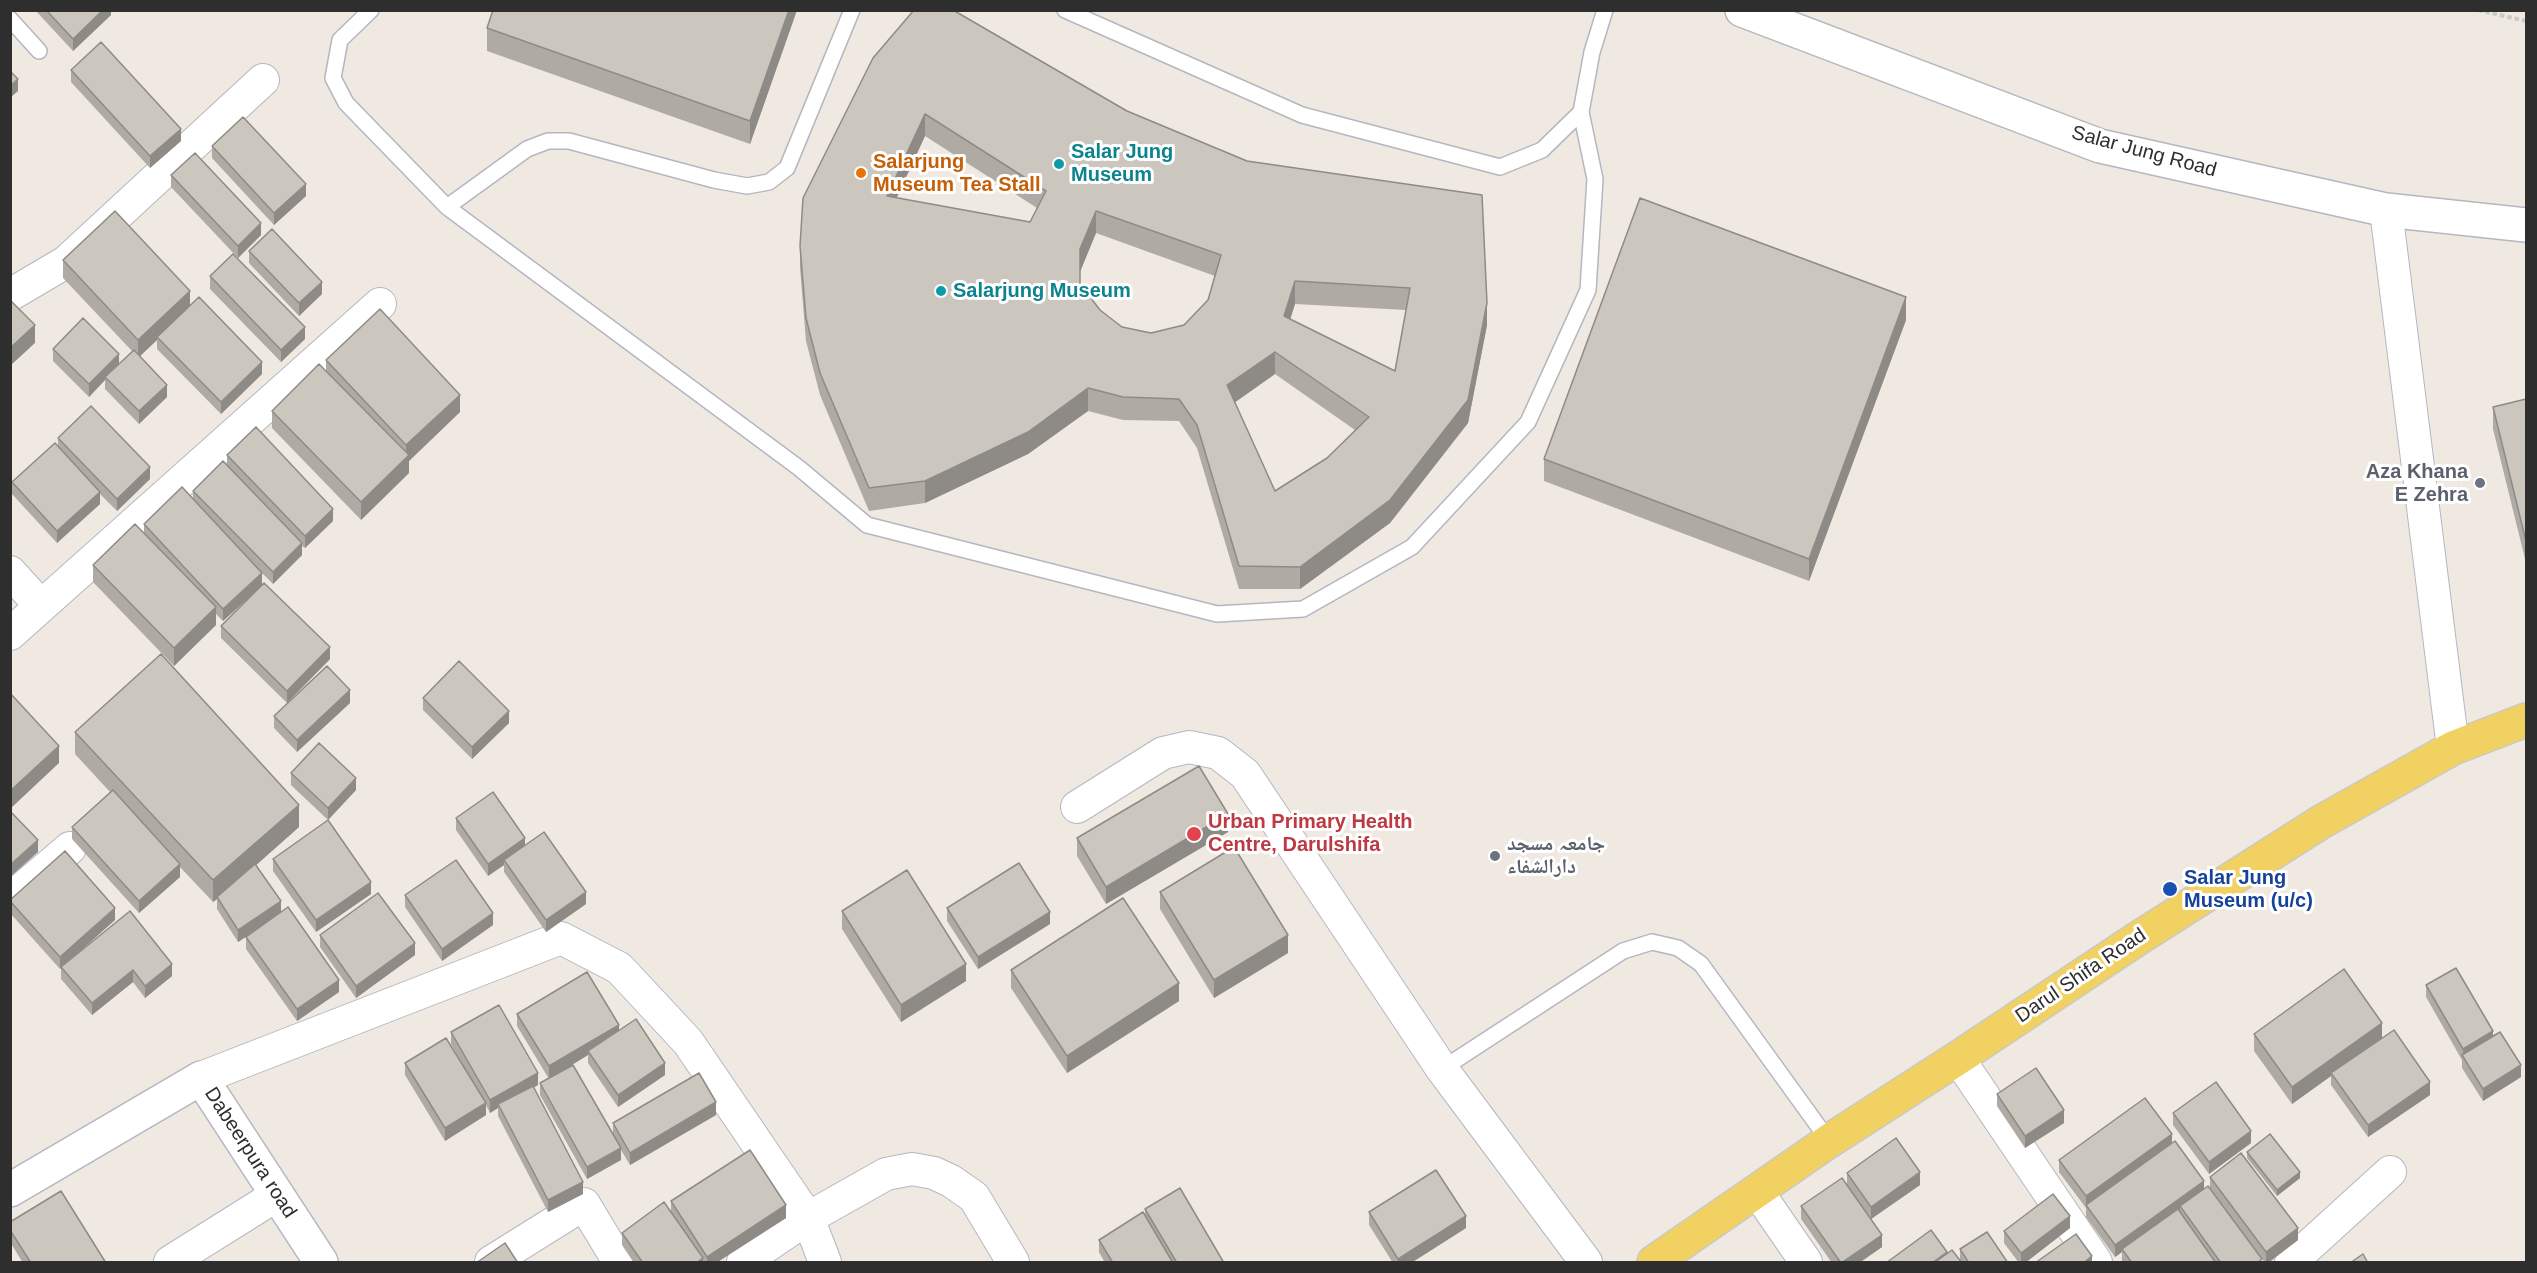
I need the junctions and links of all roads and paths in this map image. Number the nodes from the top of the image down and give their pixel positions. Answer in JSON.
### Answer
{"nodes":[{"id":1,"x":371,"y":10,"type":"edge"},
{"id":2,"x":852,"y":10,"type":"edge"},
{"id":3,"x":1065,"y":10,"type":"edge"},
{"id":4,"x":1605,"y":10,"type":"edge"},
{"id":5,"x":1742,"y":10,"type":"edge"},
{"id":6,"x":2478,"y":10,"type":"edge"},
{"id":7,"x":10,"y":19,"type":"edge"},
{"id":8,"x":2526,"y":21,"type":"edge"},
{"id":9,"x":39,"y":51,"type":"dead end"},
{"id":10,"x":263,"y":80,"type":"dead end"},
{"id":11,"x":1581,"y":112,"type":"junction"},
{"id":12,"x":447,"y":207,"type":"junction"},
{"id":13,"x":2386,"y":210,"type":"junction"},
{"id":14,"x":2526,"y":225,"type":"edge"},
{"id":15,"x":10,"y":295,"type":"edge"},
{"id":16,"x":380,"y":304,"type":"dead end"},
{"id":17,"x":10,"y":572,"type":"edge"},
{"id":18,"x":41,"y":606,"type":"junction"},
{"id":19,"x":10,"y":634,"type":"edge"},
{"id":20,"x":2526,"y":720,"type":"edge"},
{"id":21,"x":2453,"y":748,"type":"junction"},
{"id":22,"x":1077,"y":807,"type":"dead end"},
{"id":23,"x":70,"y":848,"type":"dead end"},
{"id":24,"x":10,"y":899,"type":"edge"},
{"id":25,"x":1958,"y":1058,"type":"junction"},
{"id":26,"x":1442,"y":1069,"type":"junction"},
{"id":27,"x":201,"y":1078,"type":"junction"},
{"id":28,"x":1829,"y":1141,"type":"junction"},
{"id":29,"x":2390,"y":1172,"type":"dead end"},
{"id":30,"x":10,"y":1190,"type":"edge"},
{"id":31,"x":1757,"y":1191,"type":"junction"},
{"id":32,"x":277,"y":1195,"type":"junction"},
{"id":33,"x":808,"y":1218,"type":"junction"},
{"id":34,"x":170,"y":1263,"type":"edge"},
{"id":35,"x":321,"y":1263,"type":"edge"},
{"id":36,"x":491,"y":1263,"type":"edge"},
{"id":37,"x":620,"y":1263,"type":"edge"},
{"id":38,"x":743,"y":1263,"type":"edge"},
{"id":39,"x":825,"y":1263,"type":"edge"},
{"id":40,"x":1013,"y":1263,"type":"edge"},
{"id":41,"x":1586,"y":1263,"type":"edge"},
{"id":42,"x":1653,"y":1263,"type":"edge"},
{"id":43,"x":1806,"y":1263,"type":"edge"},
{"id":44,"x":2096,"y":1263,"type":"edge"},
{"id":45,"x":2291,"y":1263,"type":"edge"}],
"edges":[{"from":1,"to":12,"type":"lane"},
{"from":2,"to":12,"type":"lane"},
{"from":3,"to":11,"type":"lane"},
{"from":4,"to":11,"type":"lane"},
{"from":5,"to":13,"type":"main road","name":"Salar Jung Road"},
{"from":6,"to":8,"type":"path"},
{"from":7,"to":9,"type":"lane"},
{"from":10,"to":15,"type":"street"},
{"from":11,"to":12,"type":"lane"},
{"from":13,"to":14,"type":"main road","name":"Salar Jung Road"},
{"from":13,"to":21,"type":"street"},
{"from":16,"to":18,"type":"street"},
{"from":17,"to":18,"type":"street"},
{"from":18,"to":19,"type":"street"},
{"from":20,"to":21,"type":"main road","name":"Darul Shifa Road"},
{"from":21,"to":25,"type":"main road","name":"Darul Shifa Road"},
{"from":22,"to":26,"type":"street"},
{"from":23,"to":24,"type":"street"},
{"from":25,"to":28,"type":"main road","name":"Darul Shifa Road"},
{"from":25,"to":44,"type":"street"},
{"from":26,"to":28,"type":"lane"},
{"from":26,"to":41,"type":"street"},
{"from":27,"to":30,"type":"main road","name":"Dabeerpura road"},
{"from":27,"to":32,"type":"main road","name":"Dabeerpura road"},
{"from":27,"to":33,"type":"street"},
{"from":28,"to":31,"type":"main road","name":"Darul Shifa Road"},
{"from":29,"to":45,"type":"street"},
{"from":31,"to":42,"type":"main road","name":"Darul Shifa Road"},
{"from":31,"to":43,"type":"street"},
{"from":32,"to":34,"type":"street"},
{"from":32,"to":35,"type":"main road","name":"Dabeerpura road"},
{"from":33,"to":38,"type":"street"},
{"from":33,"to":39,"type":"street"},
{"from":33,"to":40,"type":"street"},
{"from":36,"to":37,"type":"street"}]}
